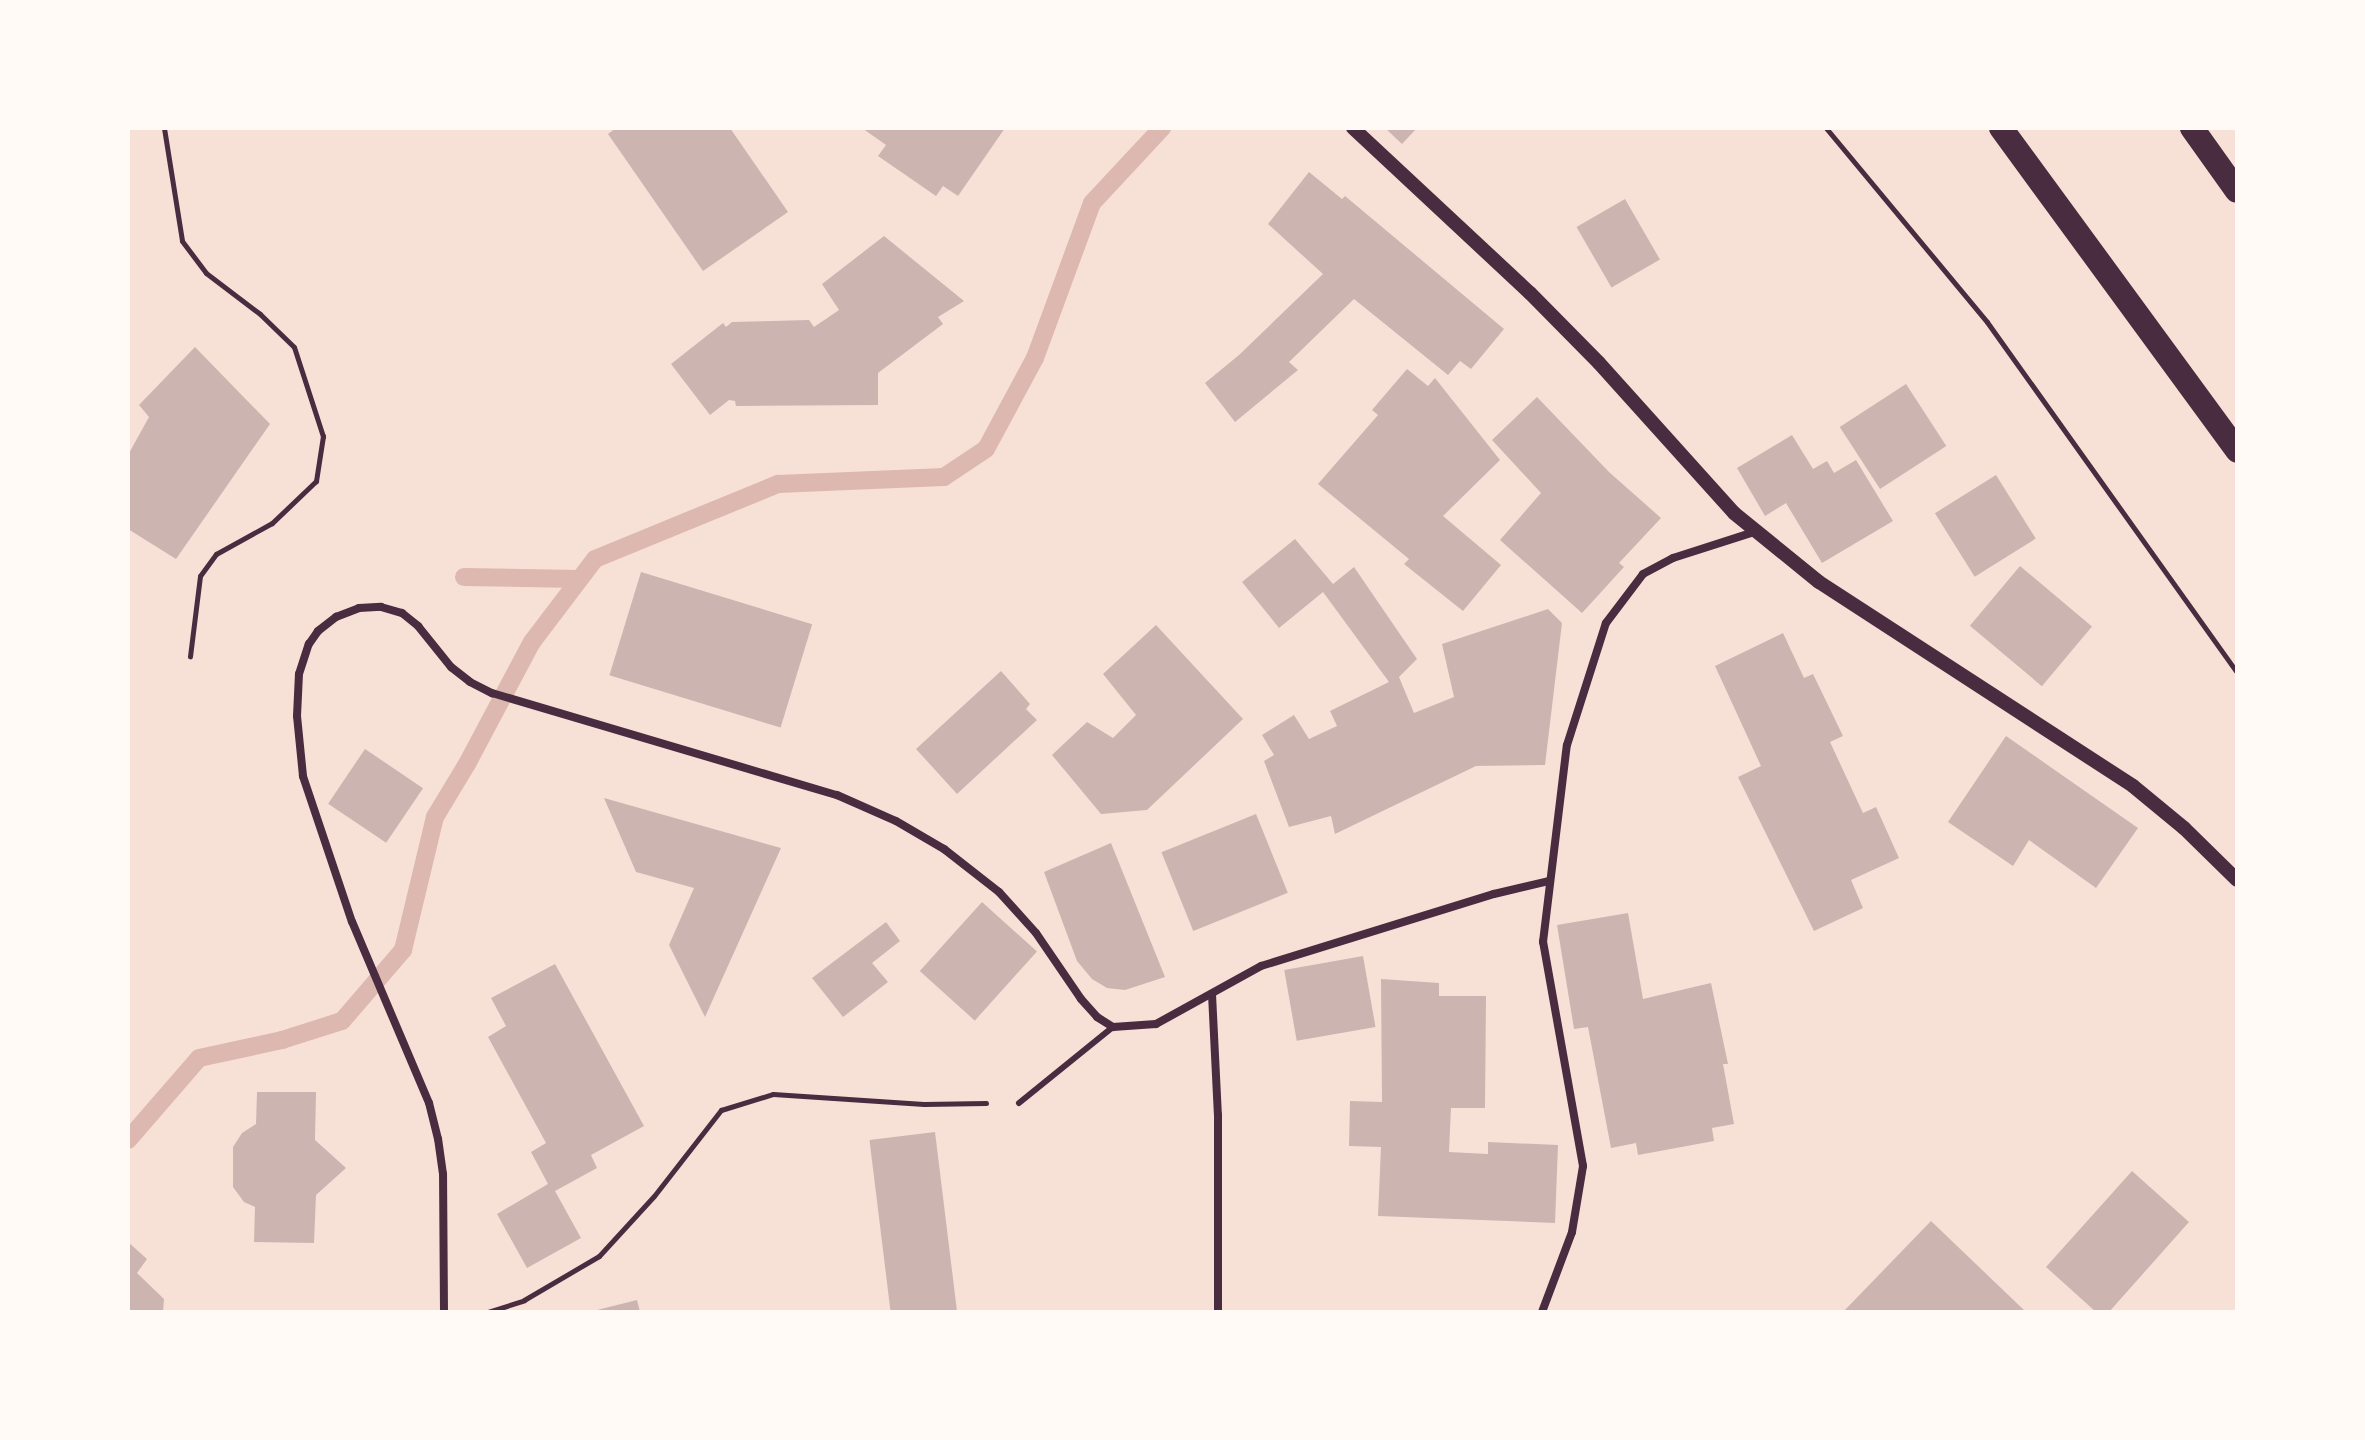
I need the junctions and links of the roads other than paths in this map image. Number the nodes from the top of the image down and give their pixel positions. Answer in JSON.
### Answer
{"nodes":[{"id":1,"x":1353,"y":128,"type":"edge"},
{"id":2,"x":2001,"y":128,"type":"edge"},
{"id":3,"x":2192,"y":128,"type":"edge"},
{"id":4,"x":2237,"y":191,"type":"edge"},
{"id":5,"x":2237,"y":451,"type":"edge"},
{"id":6,"x":1757,"y":531,"type":"junction"},
{"id":7,"x":2237,"y":880,"type":"edge"},
{"id":8,"x":1549,"y":881,"type":"junction"},
{"id":9,"x":1212,"y":994,"type":"junction"},
{"id":10,"x":1113,"y":1027,"type":"junction"},
{"id":11,"x":1019,"y":1103,"type":"road end"},
{"id":12,"x":444,"y":1312,"type":"edge"},
{"id":13,"x":1218,"y":1312,"type":"edge"},
{"id":14,"x":1542,"y":1312,"type":"edge"}],
"edges":[{"from":1,"to":6,"type":"street"},
{"from":2,"to":5,"type":"highway"},
{"from":3,"to":4,"type":"highway"},
{"from":6,"to":7,"type":"street"},
{"from":6,"to":8,"type":"street"},
{"from":8,"to":9,"type":"street"},
{"from":8,"to":14,"type":"street"},
{"from":9,"to":10,"type":"street"},
{"from":9,"to":13,"type":"street"},
{"from":10,"to":11,"type":"lane"},
{"from":10,"to":12,"type":"street"}]}
